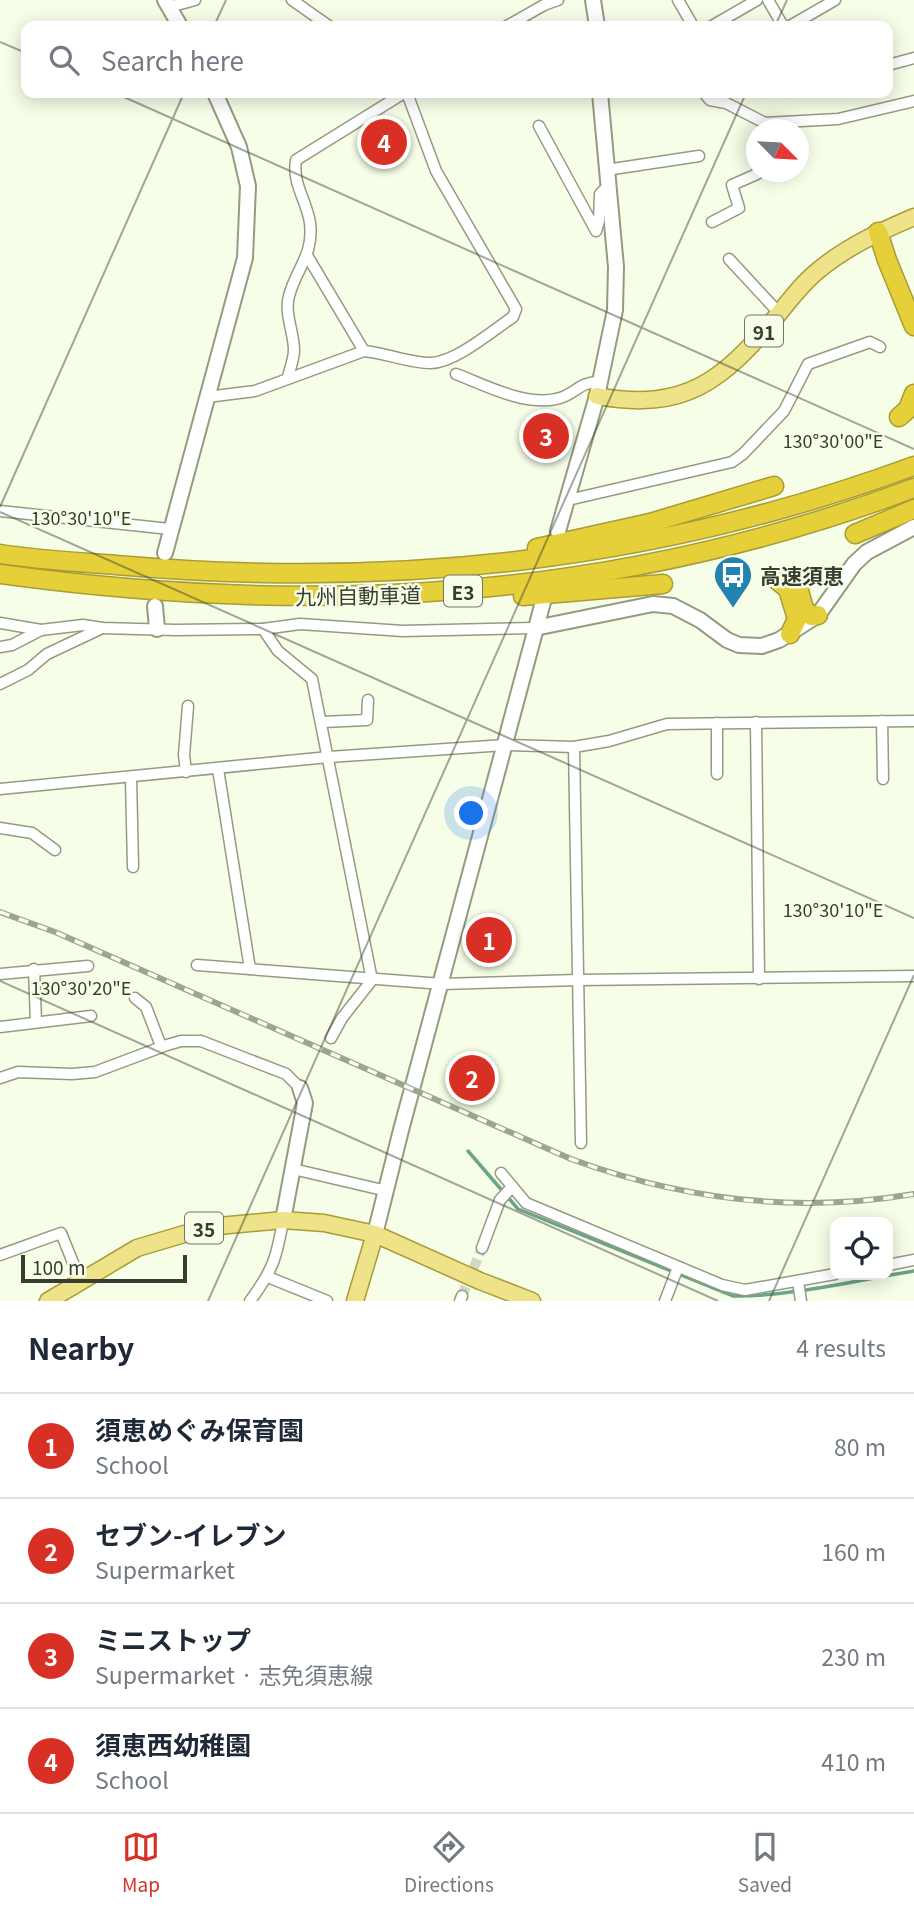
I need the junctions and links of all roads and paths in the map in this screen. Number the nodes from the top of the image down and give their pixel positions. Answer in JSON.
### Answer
{"nodes":[{"id":1,"x":195,"y":0,"type":"edge"},
{"id":2,"x":292,"y":0,"type":"edge"},
{"id":3,"x":558,"y":0,"type":"edge"},
{"id":4,"x":593,"y":0,"type":"edge"},
{"id":5,"x":678,"y":0,"type":"edge"},
{"id":6,"x":757,"y":0,"type":"edge"},
{"id":7,"x":768,"y":0,"type":"edge"},
{"id":8,"x":835,"y":0,"type":"edge"},
{"id":9,"x":167,"y":4,"type":"edge"},
{"id":10,"x":177,"y":21,"type":"edge"},
{"id":11,"x":322,"y":21,"type":"edge"},
{"id":12,"x":517,"y":21,"type":"edge"},
{"id":13,"x":596,"y":21,"type":"edge"},
{"id":14,"x":690,"y":21,"type":"edge"},
{"id":15,"x":721,"y":21,"type":"edge"},
{"id":16,"x":780,"y":21,"type":"edge"},
{"id":17,"x":799,"y":21,"type":"edge"},
{"id":18,"x":914,"y":58,"type":"edge"},
{"id":19,"x":893,"y":64,"type":"edge"},
{"id":20,"x":217,"y":98,"type":"edge"},
{"id":21,"x":397,"y":98,"type":"edge"},
{"id":22,"x":407,"y":98,"type":"edge"},
{"id":23,"x":600,"y":98,"type":"edge"},
{"id":24,"x":708,"y":98,"type":"edge"},
{"id":25,"x":914,"y":102,"type":"edge"},
{"id":26,"x":757,"y":119,"type":"edge"},
{"id":27,"x":809,"y":122,"type":"edge"},
{"id":28,"x":539,"y":126,"type":"dead end"},
{"id":29,"x":699,"y":156,"type":"dead end"},
{"id":30,"x":606,"y":170,"type":"junction"},
{"id":31,"x":746,"y":179,"type":"edge"},
{"id":32,"x":608,"y":186,"type":"junction"},
{"id":33,"x":914,"y":217,"type":"edge"},
{"id":34,"x":712,"y":222,"type":"dead end"},
{"id":35,"x":878,"y":232,"type":"junction"},
{"id":36,"x":307,"y":257,"type":"junction"},
{"id":37,"x":729,"y":258,"type":"dead end"},
{"id":38,"x":914,"y":311,"type":"edge"},
{"id":39,"x":779,"y":313,"type":"junction"},
{"id":40,"x":914,"y":326,"type":"edge"},
{"id":41,"x":880,"y":347,"type":"dead end"},
{"id":42,"x":365,"y":351,"type":"junction"},
{"id":43,"x":456,"y":374,"type":"dead end"},
{"id":44,"x":288,"y":377,"type":"junction"},
{"id":45,"x":598,"y":389,"type":"junction"},
{"id":46,"x":914,"y":394,"type":"edge"},
{"id":47,"x":207,"y":397,"type":"junction"},
{"id":48,"x":899,"y":417,"type":"dead end"},
{"id":49,"x":914,"y":466,"type":"edge"},
{"id":50,"x":774,"y":486,"type":"dead end"},
{"id":51,"x":914,"y":488,"type":"edge"},
{"id":52,"x":568,"y":500,"type":"junction"},
{"id":53,"x":914,"y":509,"type":"edge"},
{"id":54,"x":0,"y":511,"type":"edge"},
{"id":55,"x":914,"y":527,"type":"edge"},
{"id":56,"x":170,"y":529,"type":"junction"},
{"id":57,"x":558,"y":531,"type":"dead end"},
{"id":58,"x":855,"y":534,"type":"dead end"},
{"id":59,"x":164,"y":553,"type":"dead end"},
{"id":60,"x":0,"y":554,"type":"edge"},
{"id":61,"x":0,"y":574,"type":"edge"},
{"id":62,"x":322,"y":575,"type":"junction"},
{"id":63,"x":803,"y":579,"type":"dead end"},
{"id":64,"x":776,"y":580,"type":"dead end"},
{"id":65,"x":663,"y":584,"type":"dead end"},
{"id":66,"x":356,"y":597,"type":"junction"},
{"id":67,"x":542,"y":602,"type":"dead end"},
{"id":68,"x":155,"y":606,"type":"dead end"},
{"id":69,"x":818,"y":615,"type":"junction"},
{"id":70,"x":0,"y":623,"type":"edge"},
{"id":71,"x":102,"y":628,"type":"junction"},
{"id":72,"x":535,"y":628,"type":"junction"},
{"id":73,"x":157,"y":629,"type":"junction"},
{"id":74,"x":263,"y":629,"type":"junction"},
{"id":75,"x":41,"y":630,"type":"junction"},
{"id":76,"x":790,"y":634,"type":"junction"},
{"id":77,"x":0,"y":647,"type":"edge"},
{"id":78,"x":0,"y":684,"type":"edge"},
{"id":79,"x":368,"y":700,"type":"dead end"},
{"id":80,"x":188,"y":706,"type":"dead end"},
{"id":81,"x":882,"y":721,"type":"junction"},
{"id":82,"x":914,"y":721,"type":"edge"},
{"id":83,"x":322,"y":722,"type":"junction"},
{"id":84,"x":756,"y":722,"type":"junction"},
{"id":85,"x":717,"y":723,"type":"junction"},
{"id":86,"x":505,"y":746,"type":"junction"},
{"id":87,"x":574,"y":747,"type":"junction"},
{"id":88,"x":329,"y":758,"type":"junction"},
{"id":89,"x":218,"y":769,"type":"junction"},
{"id":90,"x":186,"y":772,"type":"junction"},
{"id":91,"x":717,"y":774,"type":"dead end"},
{"id":92,"x":131,"y":777,"type":"junction"},
{"id":93,"x":883,"y":779,"type":"dead end"},
{"id":94,"x":0,"y":789,"type":"edge"},
{"id":95,"x":0,"y":828,"type":"edge"},
{"id":96,"x":55,"y":850,"type":"dead end"},
{"id":97,"x":133,"y":867,"type":"dead end"},
{"id":98,"x":197,"y":965,"type":"dead end"},
{"id":99,"x":88,"y":966,"type":"dead end"},
{"id":100,"x":34,"y":969,"type":"junction"},
{"id":101,"x":250,"y":969,"type":"junction"},
{"id":102,"x":0,"y":974,"type":"edge"},
{"id":103,"x":914,"y":976,"type":"edge"},
{"id":104,"x":759,"y":979,"type":"junction"},
{"id":105,"x":372,"y":980,"type":"junction"},
{"id":106,"x":578,"y":980,"type":"junction"},
{"id":107,"x":442,"y":984,"type":"junction"},
{"id":108,"x":135,"y":998,"type":"dead end"},
{"id":109,"x":91,"y":1016,"type":"dead end"},
{"id":110,"x":36,"y":1023,"type":"junction"},
{"id":111,"x":0,"y":1027,"type":"edge"},
{"id":112,"x":331,"y":1038,"type":"dead end"},
{"id":113,"x":161,"y":1046,"type":"junction"},
{"id":114,"x":0,"y":1078,"type":"edge"},
{"id":115,"x":300,"y":1088,"type":"joint"},
{"id":116,"x":582,"y":1143,"type":"dead end"},
{"id":117,"x":293,"y":1169,"type":"junction"},
{"id":118,"x":501,"y":1173,"type":"dead end"},
{"id":119,"x":511,"y":1188,"type":"junction"},
{"id":120,"x":387,"y":1191,"type":"junction"},
{"id":121,"x":283,"y":1220,"type":"junction"},
{"id":122,"x":375,"y":1234,"type":"junction"},
{"id":123,"x":482,"y":1248,"type":"tunnel mouth"},
{"id":124,"x":0,"y":1255,"type":"edge"},
{"id":125,"x":914,"y":1260,"type":"edge"},
{"id":126,"x":893,"y":1264,"type":"edge"},
{"id":127,"x":678,"y":1267,"type":"junction"},
{"id":128,"x":830,"y":1275,"type":"edge"},
{"id":129,"x":268,"y":1276,"type":"junction"},
{"id":130,"x":80,"y":1280,"type":"junction"},
{"id":131,"x":798,"y":1281,"type":"junction"},
{"id":132,"x":48,"y":1301,"type":"edge"},
{"id":133,"x":250,"y":1301,"type":"edge"},
{"id":134,"x":327,"y":1301,"type":"edge"},
{"id":135,"x":355,"y":1301,"type":"edge"},
{"id":136,"x":531,"y":1301,"type":"edge"},
{"id":137,"x":665,"y":1301,"type":"edge"},
{"id":138,"x":801,"y":1301,"type":"edge"}],
"edges":[{"from":1,"to":9,"type":"street"},
{"from":2,"to":11,"type":"street"},
{"from":3,"to":12,"type":"street"},
{"from":4,"to":13,"type":"street"},
{"from":5,"to":14,"type":"street"},
{"from":6,"to":15,"type":"street"},
{"from":7,"to":16,"type":"street"},
{"from":8,"to":17,"type":"street"},
{"from":9,"to":10,"type":"street"},
{"from":18,"to":19,"type":"street"},
{"from":20,"to":47,"type":"street"},
{"from":21,"to":36,"type":"street"},
{"from":22,"to":42,"type":"street"},
{"from":23,"to":30,"type":"street"},
{"from":24,"to":26,"type":"street"},
{"from":25,"to":27,"type":"street"},
{"from":28,"to":32,"type":"street"},
{"from":29,"to":30,"type":"street"},
{"from":30,"to":32,"type":"street"},
{"from":31,"to":34,"type":"street"},
{"from":32,"to":45,"type":"street"},
{"from":33,"to":35,"type":"main road","number":"91"},
{"from":35,"to":38,"type":"highway"},
{"from":35,"to":39,"type":"main road","number":"91"},
{"from":35,"to":40,"type":"highway"},
{"from":36,"to":42,"type":"street"},
{"from":36,"to":44,"type":"street"},
{"from":37,"to":39,"type":"street"},
{"from":39,"to":45,"type":"main road","number":"91"},
{"from":41,"to":52,"type":"street"},
{"from":42,"to":44,"type":"street"},
{"from":43,"to":45,"type":"street"},
{"from":44,"to":47,"type":"street"},
{"from":45,"to":52,"type":"street"},
{"from":46,"to":48,"type":"highway"},
{"from":47,"to":56,"type":"street"},
{"from":49,"to":62,"type":"highway","name":"九州自動車道","number":"E3"},
{"from":50,"to":62,"type":"highway"},
{"from":51,"to":66,"type":"highway","name":"九州自動車道","number":"E3"},
{"from":52,"to":57,"type":"street"},
{"from":53,"to":58,"type":"highway"},
{"from":54,"to":56,"type":"street"},
{"from":55,"to":69,"type":"street"},
{"from":56,"to":59,"type":"street"},
{"from":60,"to":62,"type":"highway","name":"九州自動車道","number":"E3"},
{"from":61,"to":66,"type":"highway","name":"九州自動車道","number":"E3"},
{"from":63,"to":69,"type":"highway"},
{"from":64,"to":76,"type":"highway"},
{"from":65,"to":66,"type":"highway"},
{"from":67,"to":72,"type":"street"},
{"from":68,"to":73,"type":"street"},
{"from":69,"to":76,"type":"street"},
{"from":70,"to":75,"type":"street"},
{"from":71,"to":73,"type":"street"},
{"from":71,"to":75,"type":"street"},
{"from":71,"to":78,"type":"street"},
{"from":72,"to":74,"type":"street"},
{"from":72,"to":76,"type":"street"},
{"from":72,"to":86,"type":"street"},
{"from":73,"to":74,"type":"street"},
{"from":74,"to":83,"type":"street"},
{"from":75,"to":77,"type":"street"},
{"from":79,"to":83,"type":"street"},
{"from":80,"to":90,"type":"street"},
{"from":81,"to":82,"type":"street"},
{"from":81,"to":84,"type":"street"},
{"from":81,"to":93,"type":"street"},
{"from":83,"to":88,"type":"street"},
{"from":84,"to":85,"type":"street"},
{"from":84,"to":104,"type":"street"},
{"from":85,"to":87,"type":"street"},
{"from":85,"to":91,"type":"street"},
{"from":86,"to":87,"type":"street"},
{"from":86,"to":88,"type":"street"},
{"from":86,"to":107,"type":"street"},
{"from":87,"to":106,"type":"street"},
{"from":88,"to":89,"type":"street"},
{"from":88,"to":105,"type":"street"},
{"from":89,"to":90,"type":"street"},
{"from":89,"to":101,"type":"street"},
{"from":90,"to":92,"type":"street"},
{"from":92,"to":94,"type":"street"},
{"from":92,"to":97,"type":"street"},
{"from":95,"to":96,"type":"street"},
{"from":98,"to":101,"type":"street"},
{"from":99,"to":100,"type":"street"},
{"from":100,"to":102,"type":"street"},
{"from":100,"to":110,"type":"street"},
{"from":101,"to":105,"type":"street"},
{"from":103,"to":104,"type":"street"},
{"from":104,"to":106,"type":"street"},
{"from":105,"to":107,"type":"street"},
{"from":105,"to":112,"type":"street"},
{"from":106,"to":107,"type":"street"},
{"from":106,"to":116,"type":"street"},
{"from":107,"to":120,"type":"street"},
{"from":108,"to":113,"type":"street"},
{"from":109,"to":110,"type":"street"},
{"from":110,"to":111,"type":"street"},
{"from":113,"to":114,"type":"street"},
{"from":113,"to":115,"type":"street"},
{"from":115,"to":117,"type":"street"},
{"from":117,"to":120,"type":"street"},
{"from":117,"to":121,"type":"street"},
{"from":118,"to":119,"type":"street"},
{"from":119,"to":123,"type":"street"},
{"from":119,"to":127,"type":"street"},
{"from":120,"to":122,"type":"street"},
{"from":121,"to":122,"type":"main road","number":"35"},
{"from":121,"to":129,"type":"street"},
{"from":121,"to":130,"type":"main road","number":"35"},
{"from":122,"to":135,"type":"main road"},
{"from":122,"to":136,"type":"main road","number":"35"},
{"from":124,"to":130,"type":"street"},
{"from":125,"to":126,"type":"street"},
{"from":127,"to":131,"type":"street"},
{"from":127,"to":137,"type":"street"},
{"from":128,"to":131,"type":"street"},
{"from":129,"to":133,"type":"street"},
{"from":129,"to":134,"type":"street"},
{"from":130,"to":132,"type":"main road","number":"35"},
{"from":131,"to":138,"type":"street"}]}
